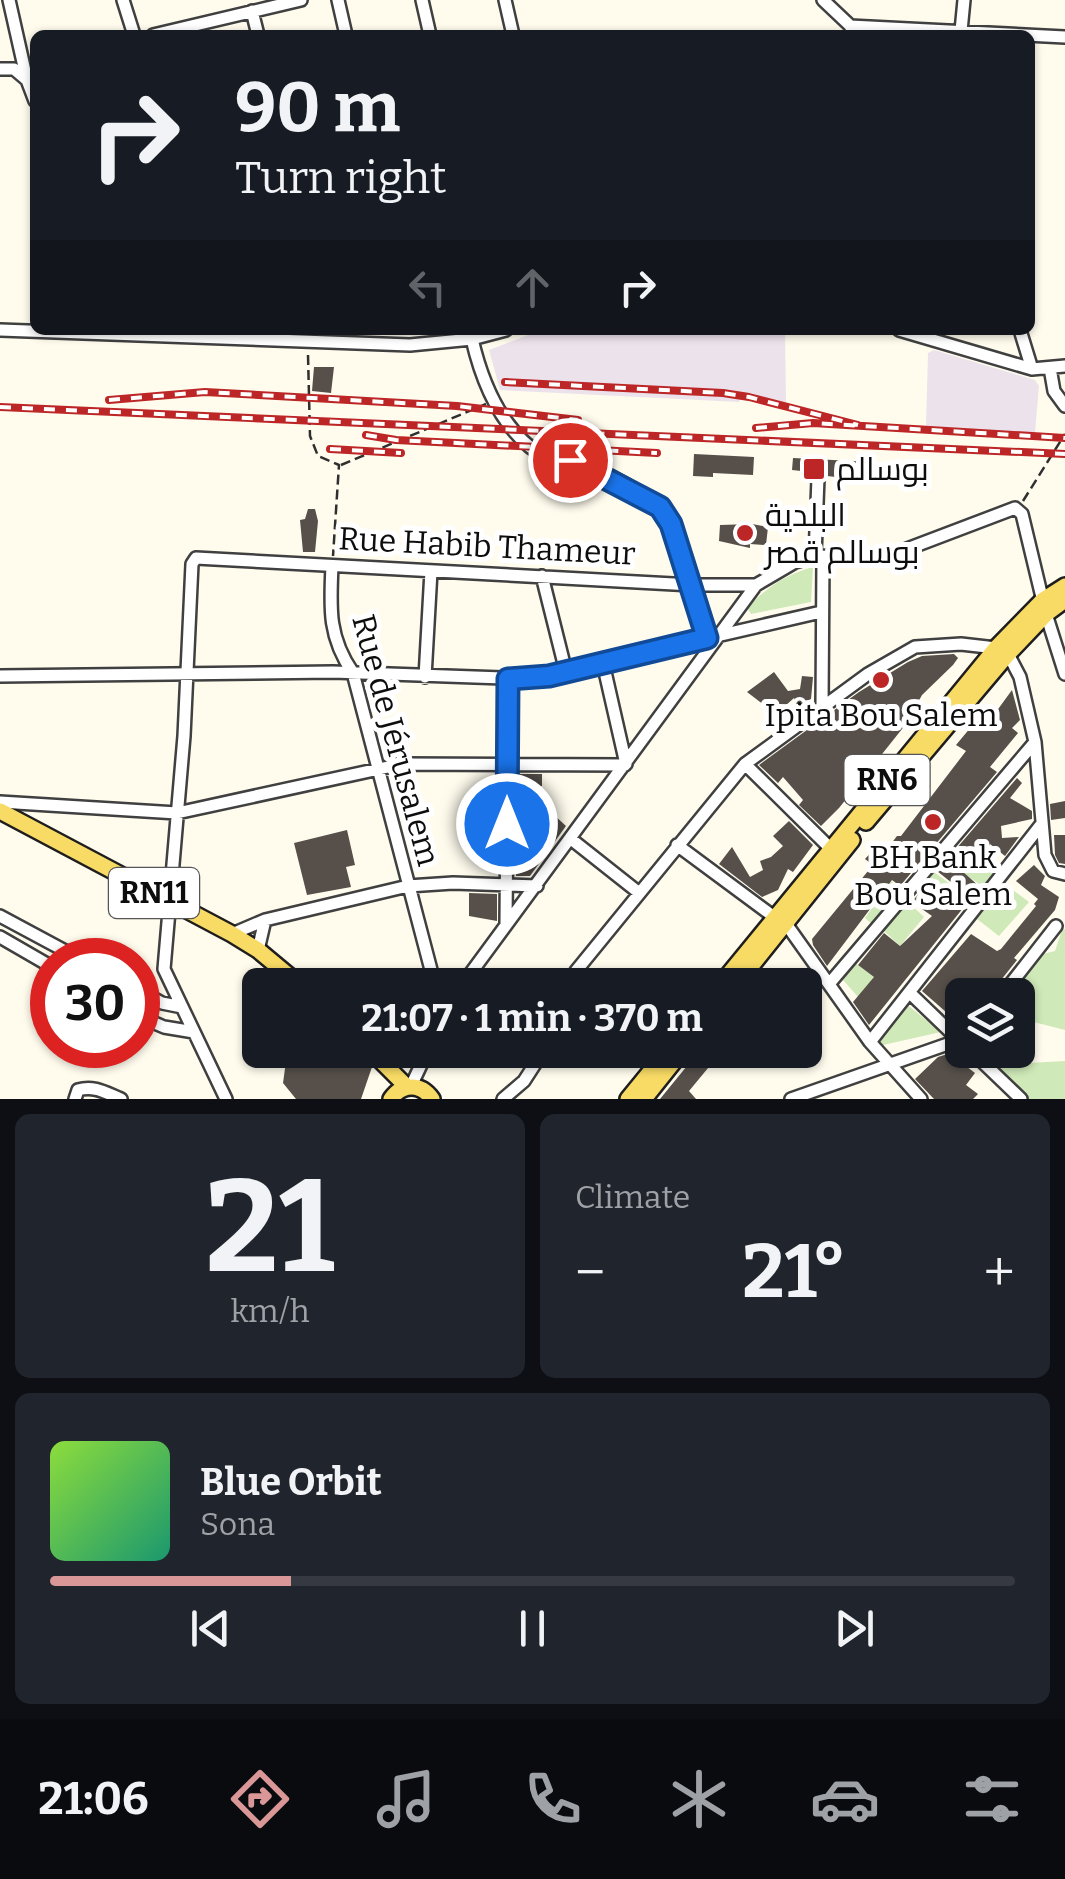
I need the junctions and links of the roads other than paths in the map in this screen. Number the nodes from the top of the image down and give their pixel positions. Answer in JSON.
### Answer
{"nodes":[{"id":1,"x":9,"y":0,"type":"edge"},
{"id":2,"x":124,"y":0,"type":"edge"},
{"id":3,"x":301,"y":0,"type":"edge"},
{"id":4,"x":338,"y":0,"type":"edge"},
{"id":5,"x":422,"y":0,"type":"edge"},
{"id":6,"x":505,"y":0,"type":"edge"},
{"id":7,"x":823,"y":0,"type":"edge"},
{"id":8,"x":964,"y":0,"type":"edge"},
{"id":9,"x":252,"y":11,"type":"junction"},
{"id":10,"x":133,"y":30,"type":"edge"},
{"id":11,"x":188,"y":30,"type":"edge"},
{"id":12,"x":257,"y":30,"type":"edge"},
{"id":13,"x":345,"y":30,"type":"edge"},
{"id":14,"x":429,"y":30,"type":"edge"},
{"id":15,"x":512,"y":30,"type":"edge"},
{"id":16,"x":855,"y":30,"type":"edge"},
{"id":17,"x":961,"y":30,"type":"edge"},
{"id":18,"x":1035,"y":35,"type":"edge"},
{"id":19,"x":1065,"y":37,"type":"edge"},
{"id":20,"x":0,"y":70,"type":"edge"},
{"id":21,"x":27,"y":80,"type":"junction"},
{"id":22,"x":30,"y":88,"type":"edge"},
{"id":23,"x":0,"y":330,"type":"edge"},
{"id":24,"x":30,"y":331,"type":"edge"},
{"id":25,"x":223,"y":335,"type":"edge"},
{"id":26,"x":320,"y":335,"type":"edge"},
{"id":27,"x":478,"y":335,"type":"edge"},
{"id":28,"x":916,"y":335,"type":"edge"},
{"id":29,"x":1022,"y":335,"type":"edge"},
{"id":30,"x":322,"y":344,"type":"junction"},
{"id":31,"x":1065,"y":366,"type":"edge"},
{"id":32,"x":1050,"y":368,"type":"junction"},
{"id":33,"x":1032,"y":369,"type":"junction"},
{"id":34,"x":1065,"y":406,"type":"edge"},
{"id":35,"x":818,"y":478,"type":"dead end"},
{"id":36,"x":819,"y":557,"type":"junction"},
{"id":37,"x":332,"y":566,"type":"junction"},
{"id":38,"x":431,"y":571,"type":"junction"},
{"id":39,"x":542,"y":576,"type":"junction"},
{"id":40,"x":756,"y":584,"type":"junction"},
{"id":41,"x":692,"y":585,"type":"junction"},
{"id":42,"x":1065,"y":586,"type":"edge"},
{"id":43,"x":1065,"y":600,"type":"edge"},
{"id":44,"x":821,"y":612,"type":"junction"},
{"id":45,"x":1046,"y":615,"type":"junction"},
{"id":46,"x":1065,"y":622,"type":"edge"},
{"id":47,"x":714,"y":637,"type":"junction"},
{"id":48,"x":1002,"y":651,"type":"junction"},
{"id":49,"x":603,"y":663,"type":"junction"},
{"id":50,"x":354,"y":672,"type":"junction"},
{"id":51,"x":566,"y":672,"type":"junction"},
{"id":52,"x":186,"y":674,"type":"junction"},
{"id":53,"x":1065,"y":674,"type":"edge"},
{"id":54,"x":0,"y":676,"type":"edge"},
{"id":55,"x":425,"y":676,"type":"junction"},
{"id":56,"x":508,"y":679,"type":"junction"},
{"id":57,"x":822,"y":706,"type":"junction"},
{"id":58,"x":926,"y":740,"type":"junction"},
{"id":59,"x":1034,"y":742,"type":"junction"},
{"id":60,"x":507,"y":764,"type":"junction"},
{"id":61,"x":626,"y":764,"type":"junction"},
{"id":62,"x":744,"y":764,"type":"junction"},
{"id":63,"x":376,"y":768,"type":"junction"},
{"id":64,"x":0,"y":802,"type":"edge"},
{"id":65,"x":0,"y":812,"type":"edge"},
{"id":66,"x":178,"y":813,"type":"junction"},
{"id":67,"x":1040,"y":826,"type":"junction"},
{"id":68,"x":570,"y":839,"type":"junction"},
{"id":69,"x":677,"y":845,"type":"junction"},
{"id":70,"x":832,"y":849,"type":"junction"},
{"id":71,"x":1065,"y":874,"type":"edge"},
{"id":72,"x":507,"y":883,"type":"junction"},
{"id":73,"x":408,"y":886,"type":"junction"},
{"id":74,"x":537,"y":886,"type":"junction"},
{"id":75,"x":638,"y":892,"type":"junction"},
{"id":76,"x":172,"y":902,"type":"junction"},
{"id":77,"x":0,"y":916,"type":"edge"},
{"id":78,"x":266,"y":920,"type":"junction"},
{"id":79,"x":779,"y":922,"type":"junction"},
{"id":80,"x":506,"y":924,"type":"junction"},
{"id":81,"x":1056,"y":926,"type":"dead end"},
{"id":82,"x":232,"y":934,"type":"junction"},
{"id":83,"x":0,"y":937,"type":"edge"},
{"id":84,"x":41,"y":938,"type":"edge"},
{"id":85,"x":258,"y":950,"type":"junction"},
{"id":86,"x":30,"y":954,"type":"edge"},
{"id":87,"x":280,"y":968,"type":"edge"},
{"id":88,"x":430,"y":968,"type":"edge"},
{"id":89,"x":474,"y":968,"type":"edge"},
{"id":90,"x":579,"y":968,"type":"edge"},
{"id":91,"x":736,"y":968,"type":"edge"},
{"id":92,"x":748,"y":968,"type":"edge"},
{"id":93,"x":1015,"y":978,"type":"edge"},
{"id":94,"x":829,"y":984,"type":"junction"},
{"id":95,"x":911,"y":994,"type":"junction"},
{"id":96,"x":160,"y":1002,"type":"edge"},
{"id":97,"x":182,"y":1007,"type":"junction"},
{"id":98,"x":945,"y":1025,"type":"edge"},
{"id":99,"x":160,"y":1026,"type":"edge"},
{"id":100,"x":194,"y":1032,"type":"junction"},
{"id":101,"x":870,"y":1042,"type":"junction"},
{"id":102,"x":945,"y":1047,"type":"edge"},
{"id":103,"x":888,"y":1066,"type":"junction"},
{"id":104,"x":389,"y":1068,"type":"edge"},
{"id":105,"x":422,"y":1068,"type":"edge"},
{"id":106,"x":535,"y":1068,"type":"edge"},
{"id":107,"x":653,"y":1068,"type":"edge"},
{"id":108,"x":669,"y":1068,"type":"edge"},
{"id":109,"x":989,"y":1068,"type":"edge"},
{"id":110,"x":412,"y":1092,"type":"edge"},
{"id":111,"x":75,"y":1099,"type":"edge"},
{"id":112,"x":121,"y":1099,"type":"edge"},
{"id":113,"x":226,"y":1099,"type":"edge"},
{"id":114,"x":446,"y":1099,"type":"edge"},
{"id":115,"x":504,"y":1099,"type":"edge"},
{"id":116,"x":628,"y":1099,"type":"edge"},
{"id":117,"x":644,"y":1099,"type":"edge"},
{"id":118,"x":791,"y":1099,"type":"edge"},
{"id":119,"x":922,"y":1099,"type":"edge"},
{"id":120,"x":1021,"y":1099,"type":"edge"}],
"edges":[{"from":1,"to":21,"type":"street"},
{"from":2,"to":10,"type":"street"},
{"from":3,"to":9,"type":"street"},
{"from":4,"to":13,"type":"street"},
{"from":5,"to":14,"type":"street"},
{"from":6,"to":15,"type":"street"},
{"from":7,"to":16,"type":"street"},
{"from":8,"to":17,"type":"street"},
{"from":9,"to":11,"type":"street"},
{"from":9,"to":12,"type":"street"},
{"from":18,"to":19,"type":"street"},
{"from":20,"to":21,"type":"street"},
{"from":21,"to":22,"type":"street"},
{"from":23,"to":24,"type":"street"},
{"from":25,"to":30,"type":"street"},
{"from":26,"to":30,"type":"street"},
{"from":27,"to":30,"type":"street"},
{"from":27,"to":41,"type":"street"},
{"from":28,"to":33,"type":"street"},
{"from":29,"to":33,"type":"street"},
{"from":31,"to":32,"type":"street"},
{"from":32,"to":33,"type":"street"},
{"from":32,"to":34,"type":"street"},
{"from":35,"to":36,"type":"street"},
{"from":36,"to":40,"type":"street","name":"Rue Habib Thameur"},
{"from":36,"to":44,"type":"street"},
{"from":36,"to":45,"type":"street","name":"Rue Habib Thameur"},
{"from":37,"to":38,"type":"street","name":"Rue Habib Thameur"},
{"from":37,"to":50,"type":"street","name":"Rue de Jérusalem"},
{"from":37,"to":52,"type":"street","name":"Rue Habib Thameur"},
{"from":38,"to":39,"type":"street","name":"Rue Habib Thameur"},
{"from":38,"to":55,"type":"street"},
{"from":39,"to":41,"type":"street","name":"Rue Habib Thameur"},
{"from":39,"to":51,"type":"street"},
{"from":40,"to":41,"type":"street","name":"Rue Habib Thameur"},
{"from":40,"to":47,"type":"street"},
{"from":41,"to":47,"type":"street"},
{"from":42,"to":45,"type":"main road","number":"RN6"},
{"from":43,"to":45,"type":"main road","number":"RN6"},
{"from":44,"to":47,"type":"street"},
{"from":44,"to":57,"type":"street"},
{"from":45,"to":46,"type":"street"},
{"from":45,"to":48,"type":"main road","number":"RN6"},
{"from":45,"to":53,"type":"street"},
{"from":47,"to":49,"type":"street"},
{"from":47,"to":61,"type":"street"},
{"from":48,"to":57,"type":"street"},
{"from":48,"to":58,"type":"main road","number":"RN6"},
{"from":48,"to":59,"type":"street"},
{"from":49,"to":51,"type":"street"},
{"from":49,"to":61,"type":"street"},
{"from":50,"to":52,"type":"street"},
{"from":50,"to":55,"type":"street"},
{"from":50,"to":63,"type":"street","name":"Rue de Jérusalem"},
{"from":51,"to":56,"type":"street"},
{"from":52,"to":54,"type":"street"},
{"from":52,"to":66,"type":"street"},
{"from":55,"to":56,"type":"street"},
{"from":56,"to":60,"type":"street"},
{"from":57,"to":62,"type":"street"},
{"from":58,"to":70,"type":"main road","number":"RN6"},
{"from":58,"to":79,"type":"main road","number":"RN6"},
{"from":59,"to":67,"type":"street"},
{"from":59,"to":94,"type":"street"},
{"from":60,"to":61,"type":"street"},
{"from":60,"to":63,"type":"street"},
{"from":60,"to":72,"type":"street"},
{"from":61,"to":68,"type":"street"},
{"from":62,"to":69,"type":"street"},
{"from":62,"to":70,"type":"street"},
{"from":63,"to":66,"type":"street"},
{"from":63,"to":73,"type":"street","name":"Rue de Jérusalem"},
{"from":64,"to":66,"type":"street"},
{"from":65,"to":76,"type":"main road","number":"RN11"},
{"from":66,"to":76,"type":"street"},
{"from":67,"to":71,"type":"street"},
{"from":67,"to":95,"type":"street"},
{"from":68,"to":74,"type":"street"},
{"from":68,"to":75,"type":"street"},
{"from":69,"to":75,"type":"street"},
{"from":69,"to":79,"type":"street"},
{"from":70,"to":79,"type":"main road","number":"RN6"},
{"from":72,"to":73,"type":"street"},
{"from":72,"to":74,"type":"street"},
{"from":72,"to":80,"type":"street"},
{"from":73,"to":78,"type":"street"},
{"from":73,"to":88,"type":"street","name":"Rue de Jérusalem"},
{"from":74,"to":80,"type":"street"},
{"from":75,"to":90,"type":"street"},
{"from":76,"to":82,"type":"main road","number":"RN11"},
{"from":76,"to":97,"type":"street"},
{"from":77,"to":84,"type":"street"},
{"from":78,"to":82,"type":"street"},
{"from":78,"to":85,"type":"street"},
{"from":79,"to":91,"type":"main road","number":"RN6"},
{"from":79,"to":92,"type":"main road","number":"RN6"},
{"from":79,"to":94,"type":"street"},
{"from":80,"to":89,"type":"street"},
{"from":81,"to":93,"type":"street"},
{"from":82,"to":85,"type":"main road","number":"RN11"},
{"from":83,"to":86,"type":"street"},
{"from":85,"to":87,"type":"main road","number":"RN11"},
{"from":94,"to":101,"type":"street"},
{"from":95,"to":98,"type":"street"},
{"from":95,"to":101,"type":"street"},
{"from":96,"to":97,"type":"street"},
{"from":97,"to":100,"type":"street"},
{"from":99,"to":100,"type":"street"},
{"from":100,"to":113,"type":"street"},
{"from":101,"to":103,"type":"street"},
{"from":102,"to":103,"type":"street"},
{"from":103,"to":118,"type":"street"},
{"from":103,"to":119,"type":"street"},
{"from":104,"to":110,"type":"main road"},
{"from":105,"to":110,"type":"street"},
{"from":106,"to":115,"type":"street"},
{"from":107,"to":116,"type":"main road"},
{"from":108,"to":117,"type":"main road"},
{"from":109,"to":120,"type":"street"},
{"from":110,"to":114,"type":"main road"},
{"from":111,"to":112,"type":"street"}]}
